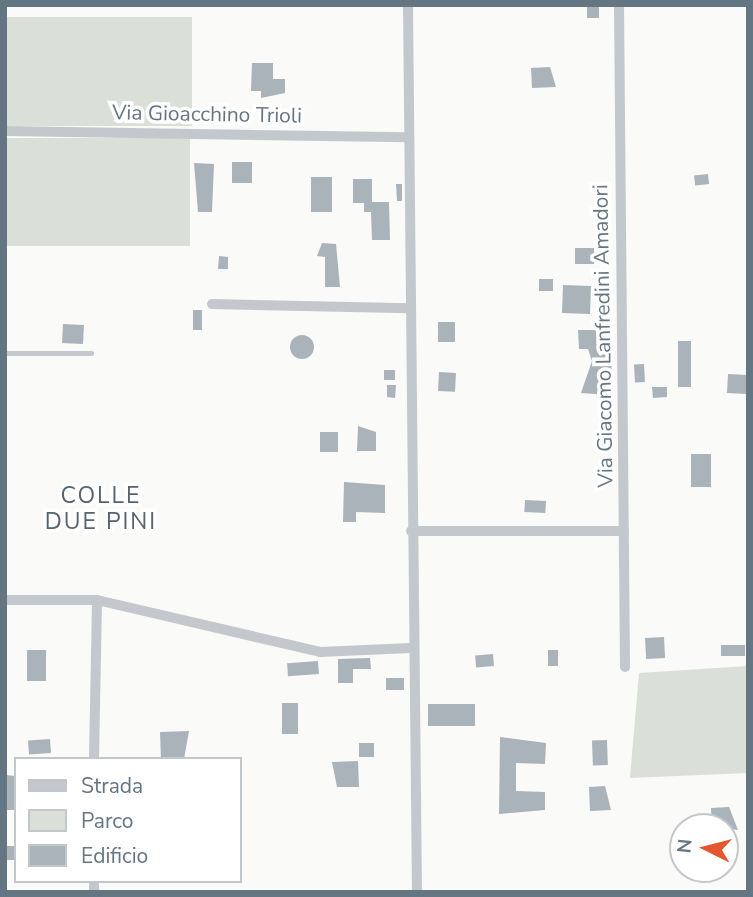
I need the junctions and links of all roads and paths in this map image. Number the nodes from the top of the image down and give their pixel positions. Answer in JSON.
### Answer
{"nodes":[{"id":1,"x":408,"y":5,"type":"edge"},
{"id":2,"x":619,"y":5,"type":"edge"},
{"id":3,"x":5,"y":131,"type":"edge"},
{"id":4,"x":408,"y":137,"type":"junction"},
{"id":5,"x":212,"y":304,"type":"dead end"},
{"id":6,"x":410,"y":308,"type":"junction"},
{"id":7,"x":5,"y":353,"type":"edge"},
{"id":8,"x":91,"y":353,"type":"dead end"},
{"id":9,"x":411,"y":531,"type":"junction"},
{"id":10,"x":624,"y":531,"type":"junction"},
{"id":11,"x":5,"y":600,"type":"edge"},
{"id":12,"x":97,"y":600,"type":"junction"},
{"id":13,"x":411,"y":648,"type":"junction"},
{"id":14,"x":625,"y":667,"type":"dead end"},
{"id":15,"x":94,"y":757,"type":"edge"},
{"id":16,"x":418,"y":892,"type":"edge"}],
"edges":[{"from":1,"to":4,"type":"street"},
{"from":2,"to":10,"type":"street","name":"Via Giacomo Lanfredini Amadori"},
{"from":3,"to":4,"type":"street","name":"Via Gioacchino Trioli"},
{"from":4,"to":6,"type":"street"},
{"from":5,"to":6,"type":"street"},
{"from":6,"to":9,"type":"street"},
{"from":7,"to":8,"type":"lane"},
{"from":9,"to":10,"type":"street"},
{"from":9,"to":13,"type":"street"},
{"from":10,"to":14,"type":"street","name":"Via Giacomo Lanfredini Amadori"},
{"from":11,"to":12,"type":"street"},
{"from":12,"to":13,"type":"street"},
{"from":12,"to":15,"type":"street"},
{"from":13,"to":16,"type":"street"}]}
